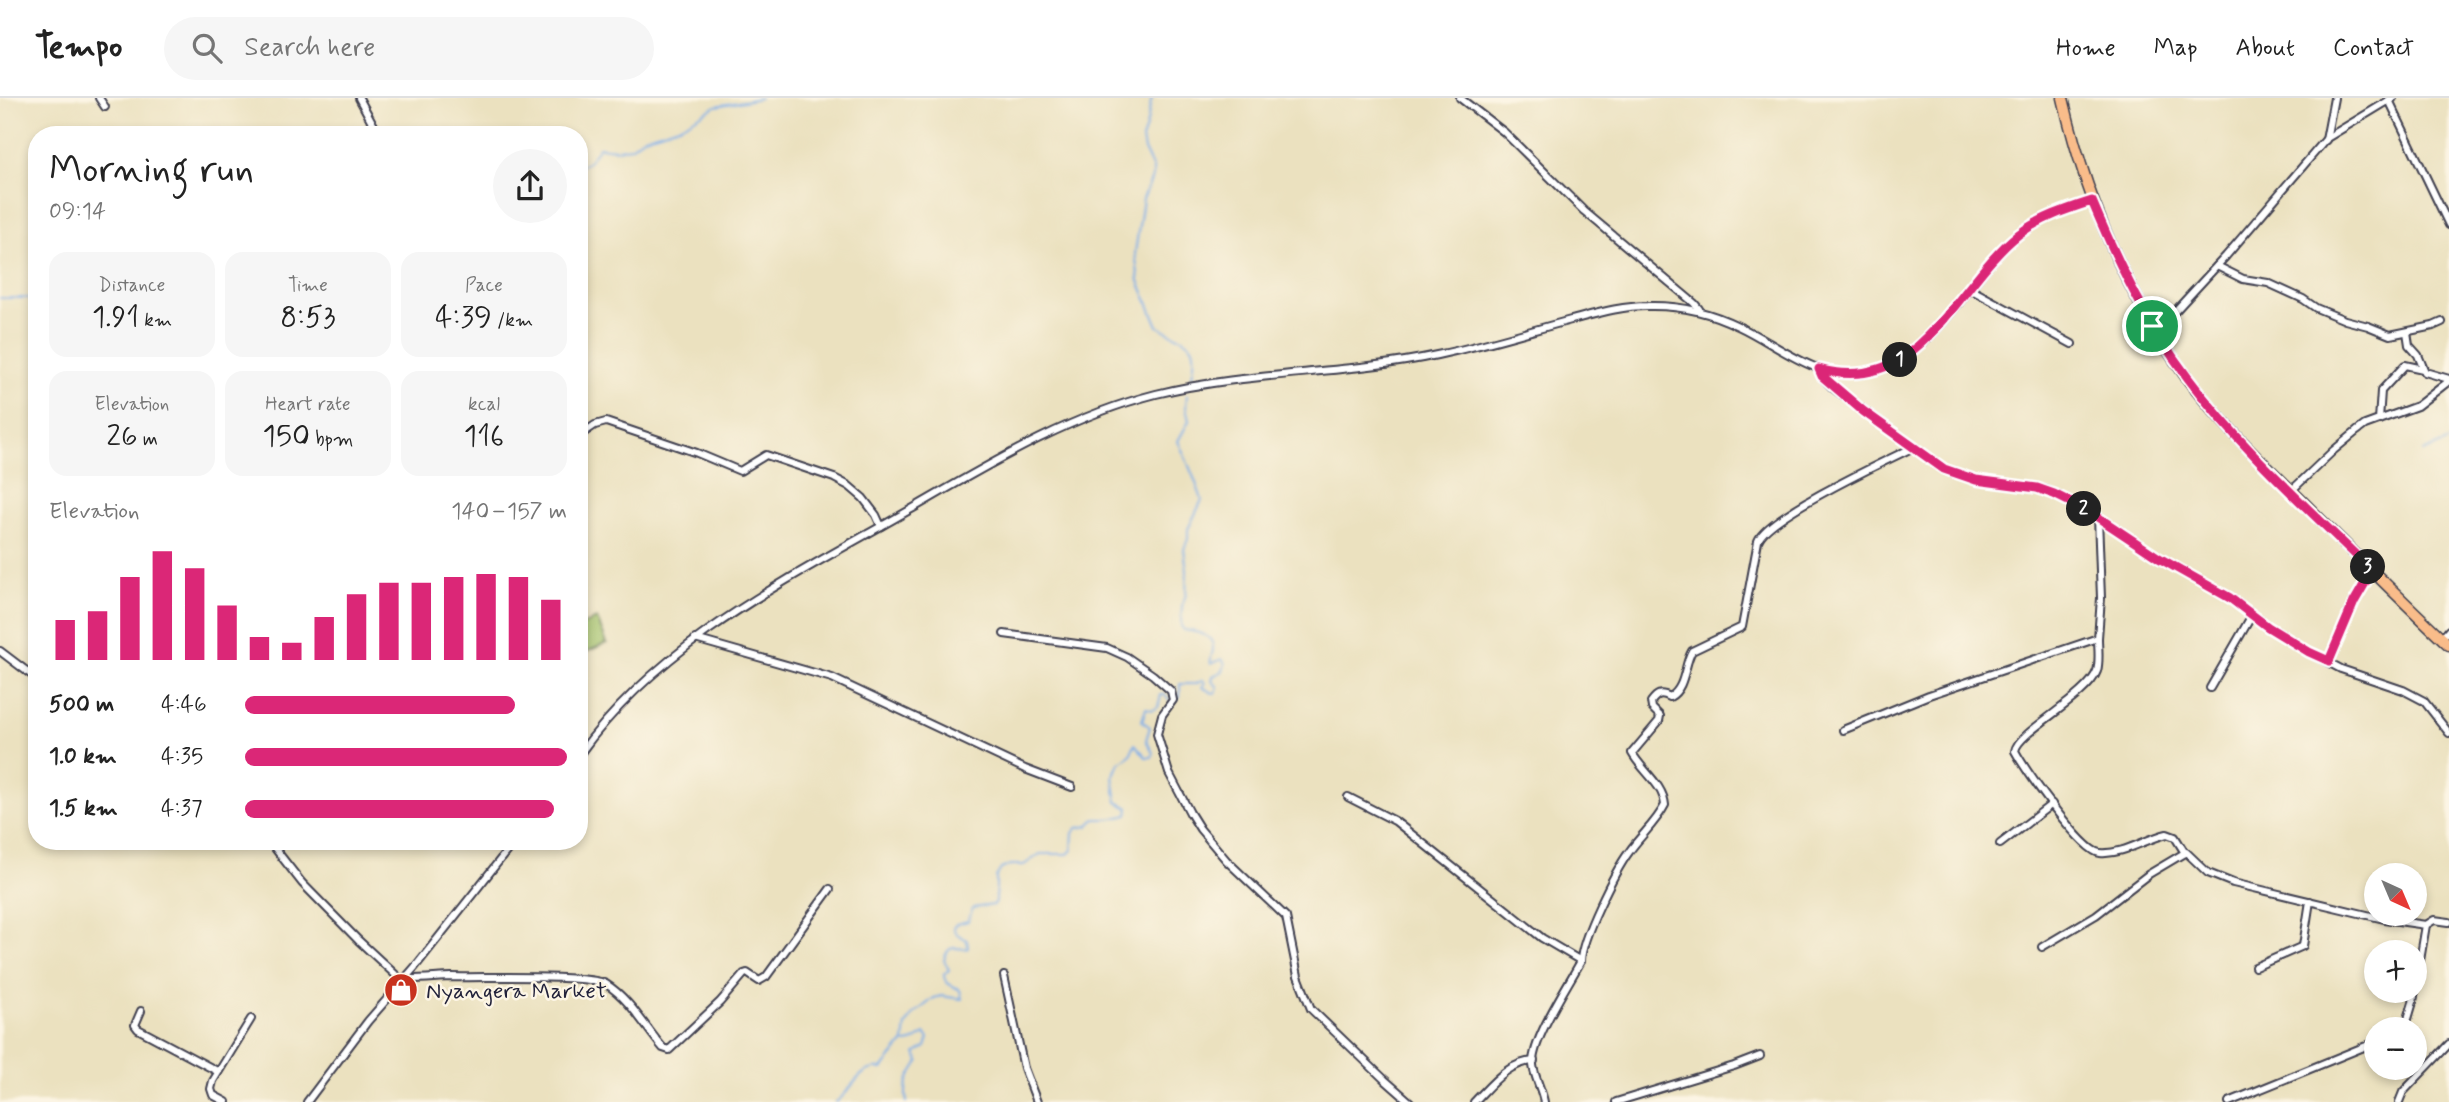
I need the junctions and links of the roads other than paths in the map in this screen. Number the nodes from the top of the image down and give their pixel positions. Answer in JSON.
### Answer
{"nodes":[{"id":1,"x":99,"y":98,"type":"edge"},
{"id":2,"x":359,"y":98,"type":"edge"},
{"id":3,"x":1460,"y":98,"type":"edge"},
{"id":4,"x":2063,"y":98,"type":"edge"},
{"id":5,"x":2334,"y":98,"type":"edge"},
{"id":6,"x":2391,"y":99,"type":"edge"},
{"id":7,"x":106,"y":107,"type":"dead end"},
{"id":8,"x":374,"y":126,"type":"edge"},
{"id":9,"x":2326,"y":140,"type":"junction"},
{"id":10,"x":2092,"y":201,"type":"junction"},
{"id":11,"x":2449,"y":225,"type":"edge"},
{"id":12,"x":2217,"y":267,"type":"junction"},
{"id":13,"x":1970,"y":289,"type":"junction"},
{"id":14,"x":1700,"y":310,"type":"junction"},
{"id":15,"x":2442,"y":322,"type":"dead end"},
{"id":16,"x":2152,"y":326,"type":"junction"},
{"id":17,"x":2407,"y":332,"type":"junction"},
{"id":18,"x":2072,"y":344,"type":"dead end"},
{"id":19,"x":1819,"y":369,"type":"junction"},
{"id":20,"x":2423,"y":369,"type":"junction"},
{"id":21,"x":2449,"y":380,"type":"edge"},
{"id":22,"x":2379,"y":420,"type":"junction"},
{"id":23,"x":588,"y":430,"type":"edge"},
{"id":24,"x":1912,"y":447,"type":"junction"},
{"id":25,"x":2291,"y":491,"type":"junction"},
{"id":26,"x":2098,"y":517,"type":"junction"},
{"id":27,"x":881,"y":526,"type":"junction"},
{"id":28,"x":2372,"y":571,"type":"junction"},
{"id":29,"x":2252,"y":615,"type":"junction"},
{"id":30,"x":1004,"y":634,"type":"dead end"},
{"id":31,"x":2098,"y":638,"type":"junction"},
{"id":32,"x":2447,"y":638,"type":"edge"},
{"id":33,"x":695,"y":639,"type":"junction"},
{"id":34,"x":0,"y":651,"type":"edge"},
{"id":35,"x":2329,"y":661,"type":"junction"},
{"id":36,"x":28,"y":672,"type":"edge"},
{"id":37,"x":2210,"y":688,"type":"dead end"},
{"id":38,"x":1843,"y":730,"type":"dead end"},
{"id":39,"x":2449,"y":733,"type":"edge"},
{"id":40,"x":588,"y":743,"type":"edge"},
{"id":41,"x":1072,"y":787,"type":"dead end"},
{"id":42,"x":1348,"y":797,"type":"dead end"},
{"id":43,"x":2052,"y":804,"type":"junction"},
{"id":44,"x":2000,"y":844,"type":"dead end"},
{"id":45,"x":276,"y":850,"type":"edge"},
{"id":46,"x":508,"y":850,"type":"edge"},
{"id":47,"x":2185,"y":853,"type":"junction"},
{"id":48,"x":830,"y":889,"type":"dead end"},
{"id":49,"x":2310,"y":901,"type":"junction"},
{"id":50,"x":2364,"y":914,"type":"edge"},
{"id":51,"x":2449,"y":922,"type":"edge"},
{"id":52,"x":2427,"y":924,"type":"edge"},
{"id":53,"x":2426,"y":926,"type":"edge"},
{"id":54,"x":2042,"y":947,"type":"dead end"},
{"id":55,"x":1581,"y":961,"type":"junction"},
{"id":56,"x":2255,"y":967,"type":"dead end"},
{"id":57,"x":1004,"y":976,"type":"dead end"},
{"id":58,"x":404,"y":980,"type":"junction"},
{"id":59,"x":141,"y":1011,"type":"dead end"},
{"id":60,"x":2408,"y":1017,"type":"edge"},
{"id":61,"x":251,"y":1019,"type":"dead end"},
{"id":62,"x":2449,"y":1044,"type":"edge"},
{"id":63,"x":2364,"y":1047,"type":"edge"},
{"id":64,"x":1760,"y":1056,"type":"dead end"},
{"id":65,"x":1534,"y":1061,"type":"junction"},
{"id":66,"x":217,"y":1071,"type":"junction"},
{"id":67,"x":226,"y":1102,"type":"edge"},
{"id":68,"x":307,"y":1102,"type":"edge"},
{"id":69,"x":1037,"y":1102,"type":"edge"},
{"id":70,"x":1410,"y":1102,"type":"edge"},
{"id":71,"x":1474,"y":1102,"type":"edge"},
{"id":72,"x":1544,"y":1102,"type":"edge"},
{"id":73,"x":1616,"y":1102,"type":"edge"},
{"id":74,"x":2229,"y":1102,"type":"edge"},
{"id":75,"x":2399,"y":1102,"type":"edge"}],
"edges":[{"from":1,"to":7,"type":"street"},
{"from":2,"to":8,"type":"street"},
{"from":3,"to":14,"type":"street"},
{"from":4,"to":10,"type":"main road"},
{"from":5,"to":9,"type":"street"},
{"from":6,"to":9,"type":"street"},
{"from":6,"to":11,"type":"street"},
{"from":9,"to":12,"type":"street"},
{"from":10,"to":13,"type":"street"},
{"from":10,"to":16,"type":"main road"},
{"from":12,"to":16,"type":"street"},
{"from":12,"to":17,"type":"street"},
{"from":13,"to":18,"type":"street"},
{"from":13,"to":19,"type":"street"},
{"from":14,"to":19,"type":"street"},
{"from":14,"to":27,"type":"street"},
{"from":15,"to":17,"type":"street"},
{"from":16,"to":25,"type":"main road"},
{"from":17,"to":20,"type":"street"},
{"from":19,"to":24,"type":"street"},
{"from":20,"to":21,"type":"street"},
{"from":20,"to":22,"type":"street"},
{"from":21,"to":22,"type":"street"},
{"from":22,"to":25,"type":"street"},
{"from":23,"to":27,"type":"street"},
{"from":24,"to":26,"type":"street"},
{"from":24,"to":55,"type":"street"},
{"from":25,"to":28,"type":"main road"},
{"from":26,"to":29,"type":"street"},
{"from":26,"to":31,"type":"street"},
{"from":27,"to":33,"type":"street"},
{"from":28,"to":32,"type":"main road"},
{"from":28,"to":35,"type":"street"},
{"from":29,"to":35,"type":"street"},
{"from":29,"to":37,"type":"street"},
{"from":30,"to":70,"type":"street"},
{"from":31,"to":38,"type":"street"},
{"from":31,"to":43,"type":"street"},
{"from":33,"to":40,"type":"street"},
{"from":33,"to":41,"type":"street"},
{"from":34,"to":36,"type":"street"},
{"from":35,"to":39,"type":"street"},
{"from":42,"to":55,"type":"street"},
{"from":43,"to":44,"type":"street"},
{"from":43,"to":47,"type":"street"},
{"from":45,"to":58,"type":"street"},
{"from":46,"to":58,"type":"street"},
{"from":47,"to":49,"type":"street"},
{"from":47,"to":54,"type":"street"},
{"from":48,"to":58,"type":"street"},
{"from":49,"to":50,"type":"street"},
{"from":49,"to":56,"type":"street"},
{"from":51,"to":52,"type":"street"},
{"from":53,"to":60,"type":"street"},
{"from":55,"to":65,"type":"street"},
{"from":57,"to":69,"type":"street"},
{"from":58,"to":68,"type":"street"},
{"from":59,"to":66,"type":"street"},
{"from":61,"to":66,"type":"street"},
{"from":62,"to":75,"type":"street"},
{"from":63,"to":74,"type":"street"},
{"from":64,"to":73,"type":"street"},
{"from":65,"to":71,"type":"street"},
{"from":65,"to":72,"type":"street"},
{"from":66,"to":67,"type":"street"}]}
